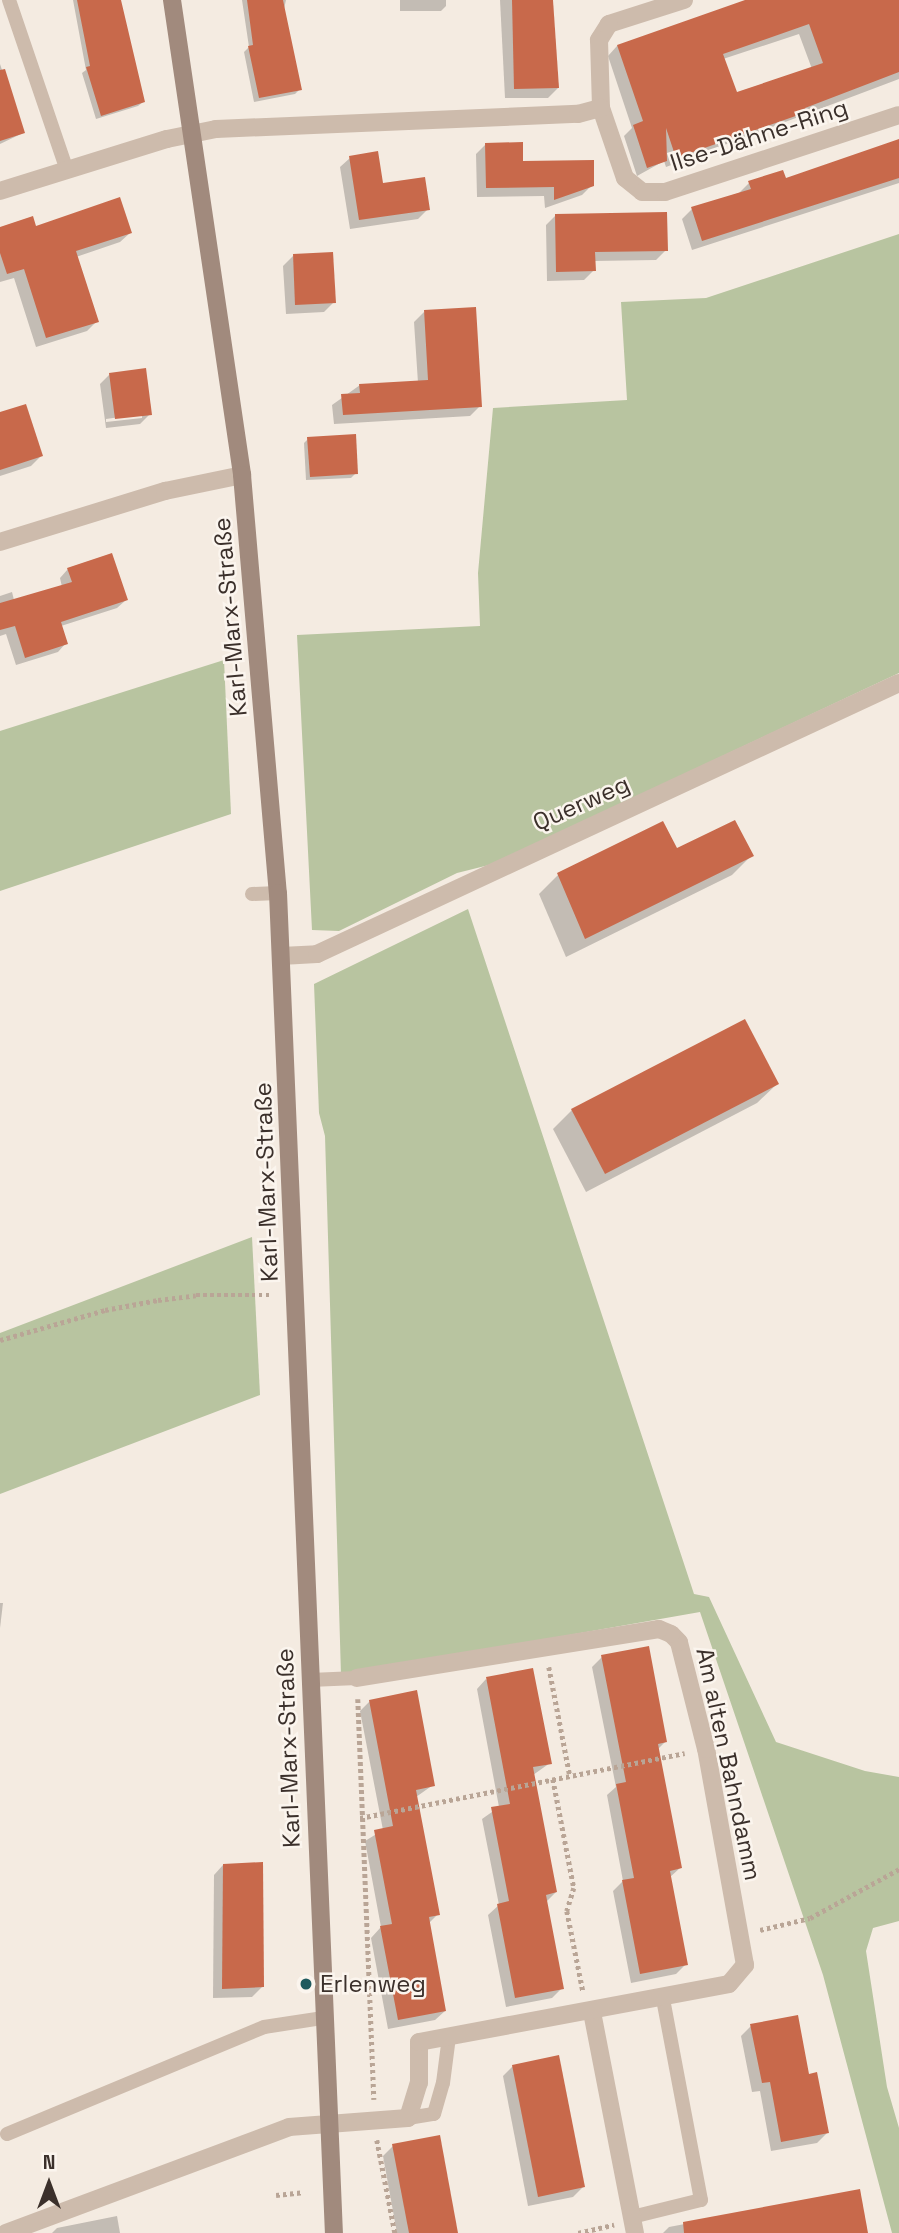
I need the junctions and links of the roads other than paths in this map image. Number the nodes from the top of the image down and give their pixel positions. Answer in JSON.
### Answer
{"nodes":[{"id":1,"x":9,"y":0,"type":"edge"},
{"id":2,"x":172,"y":0,"type":"edge"},
{"id":3,"x":684,"y":0,"type":"edge"},
{"id":4,"x":601,"y":108,"type":"junction"},
{"id":5,"x":899,"y":116,"type":"edge"},
{"id":6,"x":193,"y":133,"type":"junction"},
{"id":7,"x":67,"y":170,"type":"junction"},
{"id":8,"x":0,"y":191,"type":"edge"},
{"id":9,"x":242,"y":475,"type":"junction"},
{"id":10,"x":0,"y":542,"type":"edge"},
{"id":11,"x":899,"y":683,"type":"edge"},
{"id":12,"x":278,"y":893,"type":"junction"},
{"id":13,"x":252,"y":894,"type":"dead end"},
{"id":14,"x":281,"y":956,"type":"junction"},
{"id":15,"x":357,"y":1678,"type":"joint"},
{"id":16,"x":310,"y":1680,"type":"junction"},
{"id":17,"x":663,"y":1997,"type":"junction"},
{"id":18,"x":589,"y":2013,"type":"junction"},
{"id":19,"x":323,"y":2018,"type":"junction"},
{"id":20,"x":449,"y":2037,"type":"junction"},
{"id":21,"x":408,"y":2118,"type":"junction"},
{"id":22,"x":329,"y":2121,"type":"junction"},
{"id":23,"x":7,"y":2134,"type":"dead end"},
{"id":24,"x":634,"y":2224,"type":"edge"},
{"id":25,"x":6,"y":2233,"type":"edge"},
{"id":26,"x":334,"y":2233,"type":"edge"}],
"edges":[{"from":1,"to":7,"type":"lane"},
{"from":2,"to":6,"type":"main road","name":"Karl-Marx-Straße"},
{"from":3,"to":4,"type":"street","name":"Ilse-Dähne-Ring"},
{"from":4,"to":5,"type":"street","name":"Ilse-Dähne-Ring"},
{"from":4,"to":6,"type":"street"},
{"from":6,"to":7,"type":"street"},
{"from":6,"to":9,"type":"main road","name":"Karl-Marx-Straße"},
{"from":7,"to":8,"type":"street"},
{"from":9,"to":10,"type":"street"},
{"from":9,"to":12,"type":"main road","name":"Karl-Marx-Straße"},
{"from":11,"to":14,"type":"street","name":"Querweg"},
{"from":12,"to":13,"type":"lane"},
{"from":12,"to":14,"type":"main road","name":"Karl-Marx-Straße"},
{"from":14,"to":16,"type":"main road","name":"Karl-Marx-Straße"},
{"from":15,"to":16,"type":"lane"},
{"from":15,"to":17,"type":"street","name":"Am alten Bahndamm"},
{"from":16,"to":19,"type":"main road","name":"Karl-Marx-Straße"},
{"from":17,"to":18,"type":"street","name":"Am alten Bahndamm"},
{"from":17,"to":24,"type":"lane"},
{"from":18,"to":20,"type":"street","name":"Am alten Bahndamm"},
{"from":18,"to":24,"type":"street"},
{"from":19,"to":22,"type":"main road","name":"Karl-Marx-Straße"},
{"from":19,"to":23,"type":"lane"},
{"from":20,"to":21,"type":"lane"},
{"from":20,"to":21,"type":"street","name":"Am alten Bahndamm"},
{"from":21,"to":22,"type":"street"},
{"from":22,"to":25,"type":"street"},
{"from":22,"to":26,"type":"main road","name":"Karl-Marx-Straße"}]}
